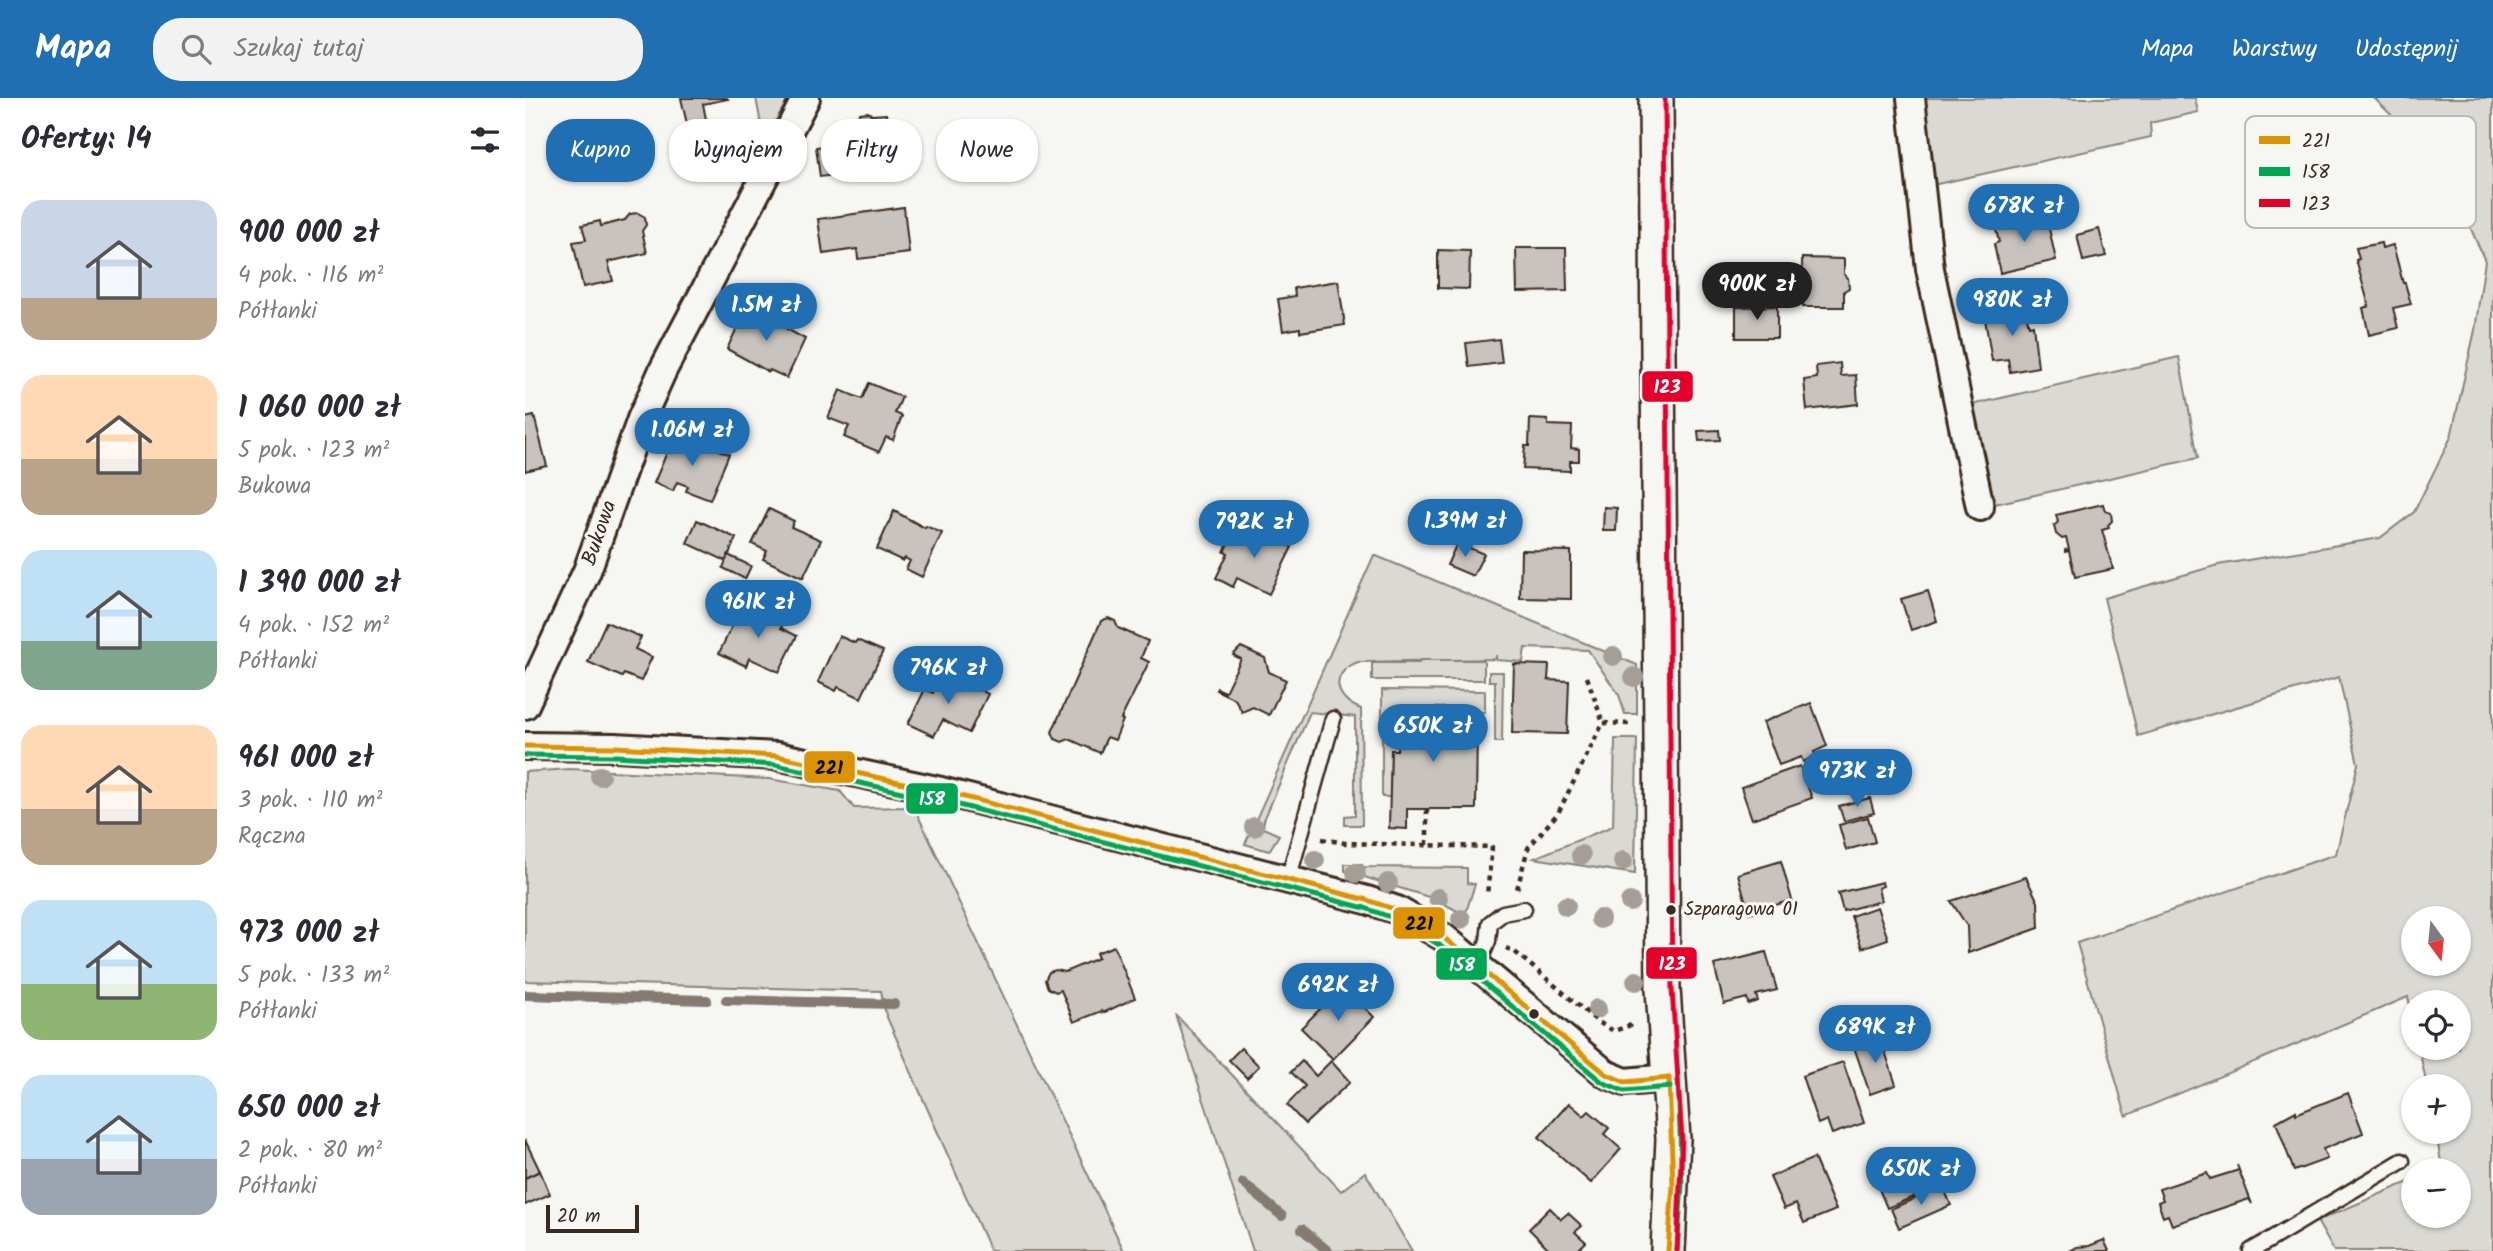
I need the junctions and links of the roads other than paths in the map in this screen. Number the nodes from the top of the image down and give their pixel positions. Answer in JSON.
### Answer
{"nodes":[{"id":1,"x":806,"y":98,"type":"edge"},
{"id":2,"x":1656,"y":98,"type":"edge"},
{"id":3,"x":1911,"y":98,"type":"edge"},
{"id":4,"x":1980,"y":507,"type":"dead end"},
{"id":5,"x":525,"y":705,"type":"edge"},
{"id":6,"x":1333,"y":719,"type":"dead end"},
{"id":7,"x":525,"y":747,"type":"edge"},
{"id":8,"x":1288,"y":880,"type":"junction"},
{"id":9,"x":1519,"y":905,"type":"road end"},
{"id":10,"x":1478,"y":965,"type":"junction"},
{"id":11,"x":1669,"y":1078,"type":"junction"},
{"id":12,"x":2401,"y":1162,"type":"edge"},
{"id":13,"x":1668,"y":1251,"type":"edge"},
{"id":14,"x":2251,"y":1251,"type":"edge"}],
"edges":[{"from":1,"to":5,"type":"street","name":"Bukowa"},
{"from":2,"to":11,"type":"street"},
{"from":3,"to":4,"type":"street"},
{"from":6,"to":8,"type":"lane"},
{"from":7,"to":8,"type":"street"},
{"from":8,"to":10,"type":"street"},
{"from":9,"to":10,"type":"lane"},
{"from":10,"to":11,"type":"street"},
{"from":11,"to":13,"type":"street"},
{"from":12,"to":14,"type":"lane"}]}
